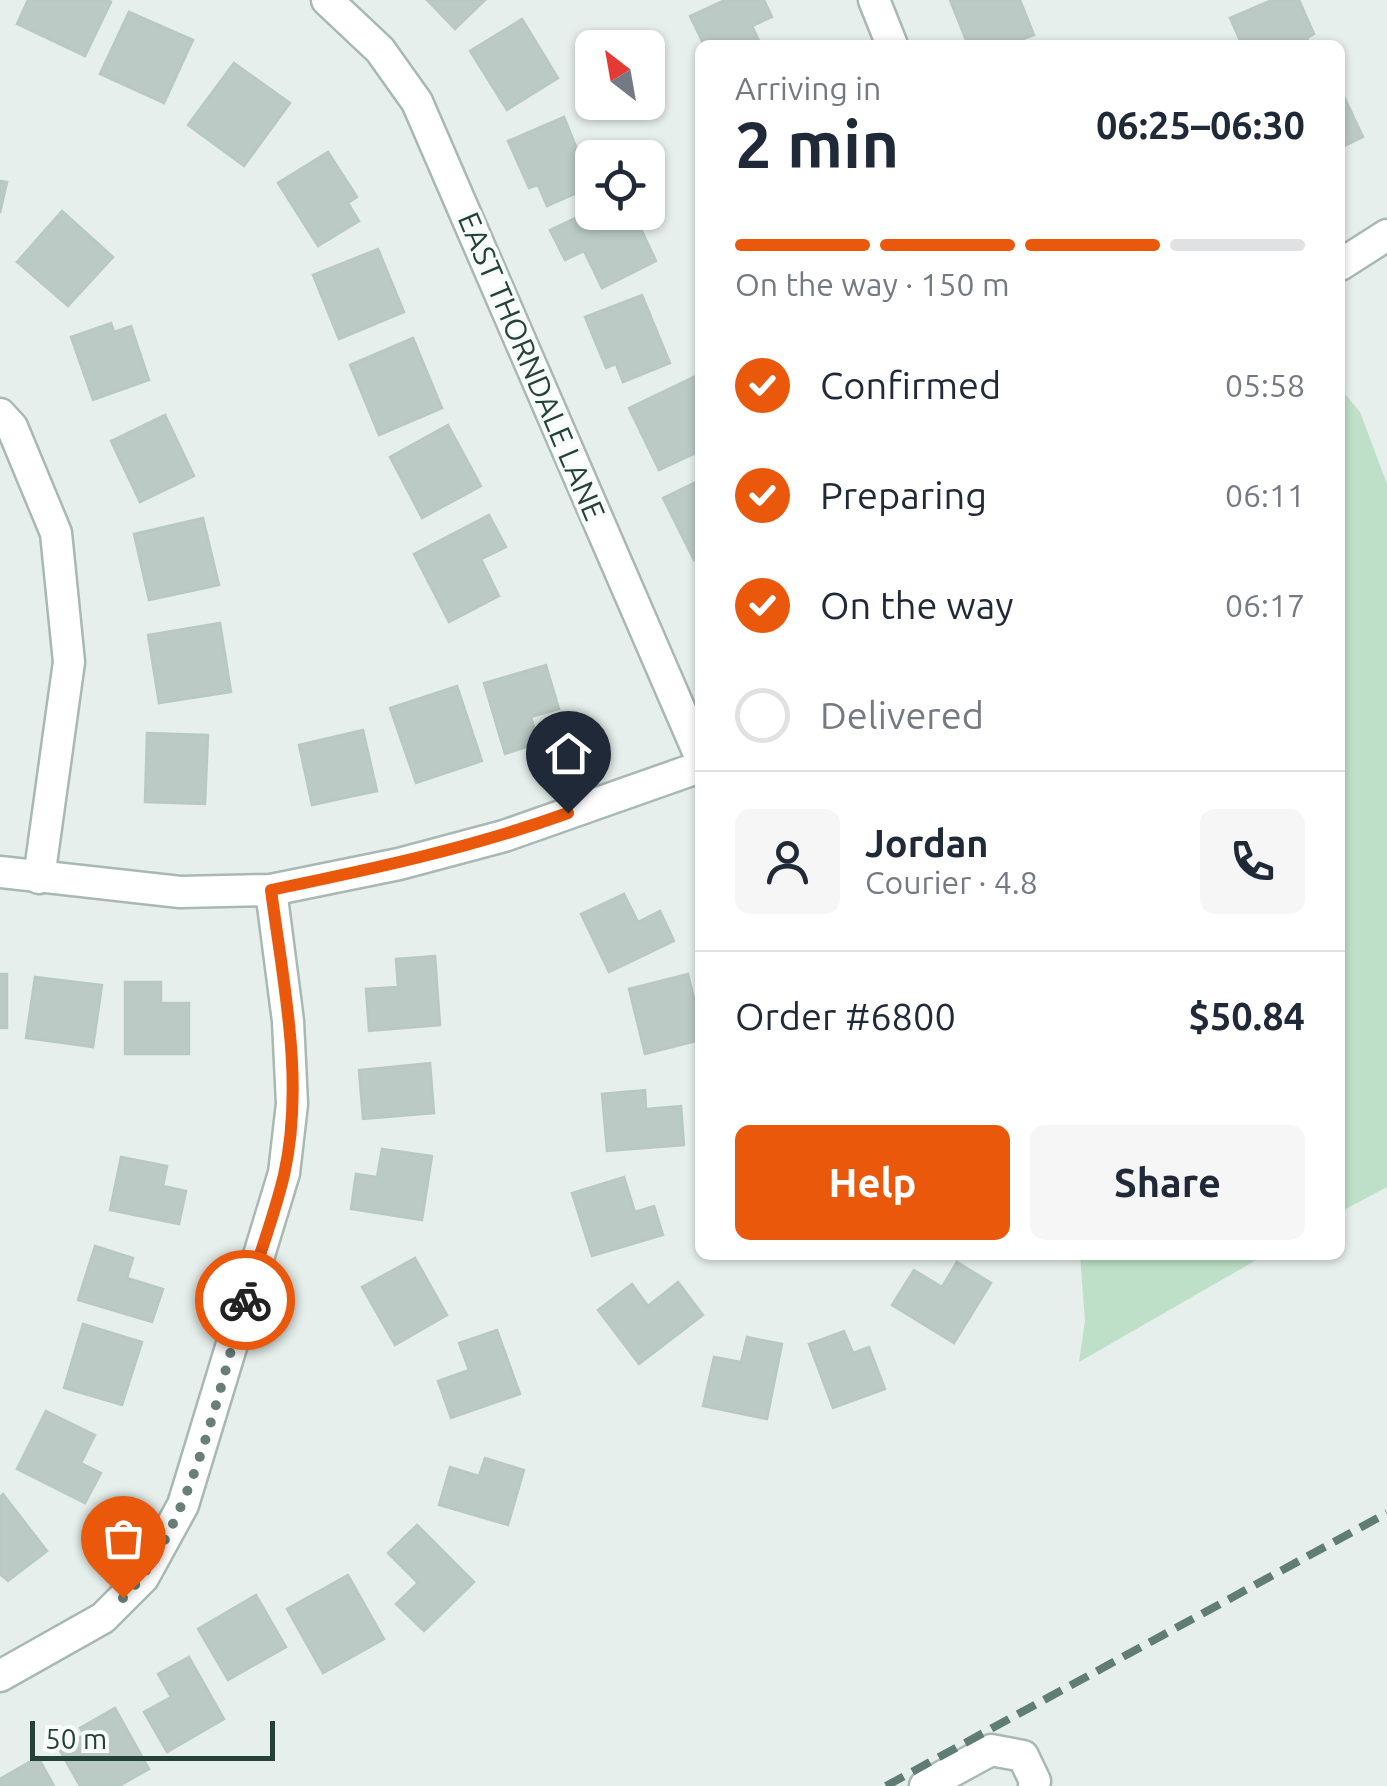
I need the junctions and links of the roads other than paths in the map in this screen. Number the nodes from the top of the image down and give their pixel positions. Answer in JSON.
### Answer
{"nodes":[{"id":1,"x":327,"y":0,"type":"edge"},
{"id":2,"x":874,"y":0,"type":"edge"},
{"id":3,"x":890,"y":40,"type":"edge"},
{"id":4,"x":1387,"y":235,"type":"edge"},
{"id":5,"x":1345,"y":262,"type":"edge"},
{"id":6,"x":0,"y":414,"type":"edge"},
{"id":7,"x":695,"y":744,"type":"edge"},
{"id":8,"x":695,"y":768,"type":"edge"},
{"id":9,"x":0,"y":872,"type":"edge"},
{"id":10,"x":40,"y":878,"type":"junction"},
{"id":11,"x":271,"y":890,"type":"junction"},
{"id":12,"x":0,"y":1676,"type":"edge"},
{"id":13,"x":925,"y":1786,"type":"edge"},
{"id":14,"x":1034,"y":1786,"type":"edge"}],
"edges":[{"from":1,"to":7,"type":"street","name":"EAST THORNDALE LANE"},
{"from":2,"to":3,"type":"street"},
{"from":4,"to":5,"type":"street"},
{"from":6,"to":10,"type":"street"},
{"from":8,"to":11,"type":"street"},
{"from":9,"to":10,"type":"street"},
{"from":10,"to":11,"type":"street"},
{"from":11,"to":12,"type":"street"},
{"from":13,"to":14,"type":"street"}]}
